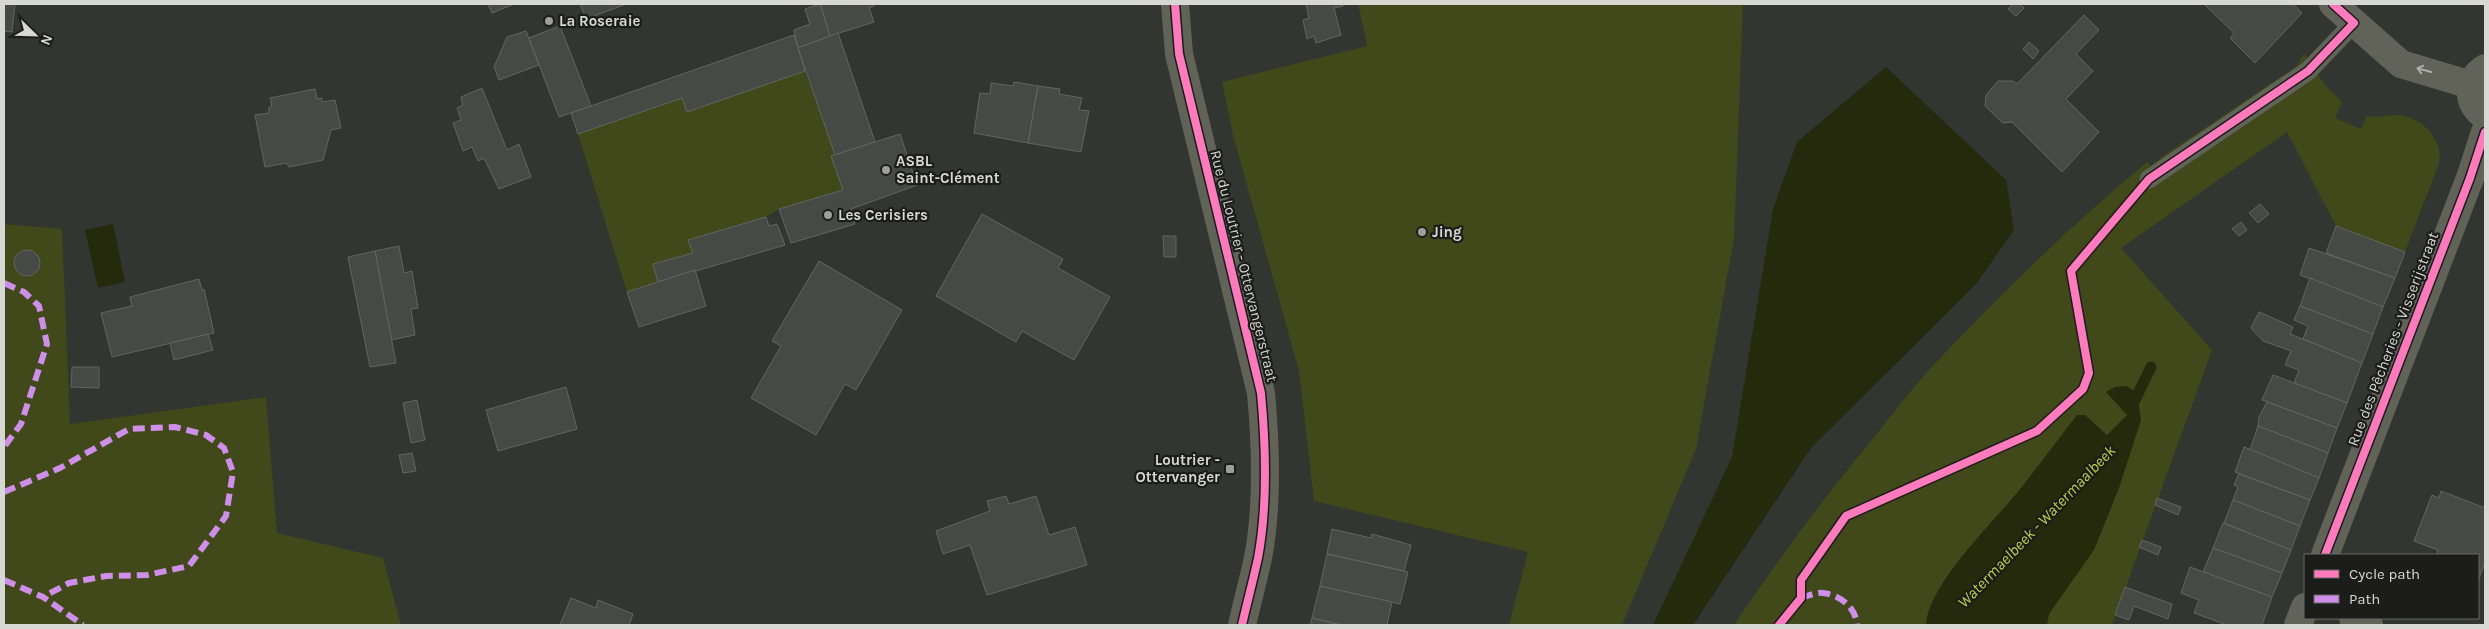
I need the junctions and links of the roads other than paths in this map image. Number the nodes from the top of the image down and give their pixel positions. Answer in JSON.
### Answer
{"nodes":[{"id":1,"x":1175,"y":4,"type":"edge"},
{"id":2,"x":2333,"y":4,"type":"edge"},
{"id":3,"x":2354,"y":23,"type":"junction"},
{"id":4,"x":2478,"y":76,"type":"edge"},
{"id":5,"x":2485,"y":116,"type":"edge"},
{"id":6,"x":2485,"y":132,"type":"edge"},
{"id":7,"x":2149,"y":179,"type":"dead end"},
{"id":8,"x":2325,"y":554,"type":"edge"},
{"id":9,"x":2304,"y":610,"type":"edge"},
{"id":10,"x":2355,"y":619,"type":"edge"},
{"id":11,"x":1242,"y":625,"type":"edge"},
{"id":12,"x":2298,"y":625,"type":"edge"},
{"id":13,"x":2369,"y":625,"type":"edge"}],
"edges":[{"from":1,"to":11,"type":"street","name":"Rue du Loutrier - Ottervangerstraat"},
{"from":2,"to":3,"type":"street"},
{"from":4,"to":3,"type":"street","one_way":true},
{"from":3,"to":7,"type":"lane"},
{"from":4,"to":5,"type":"street"},
{"from":6,"to":8,"type":"street","name":"Rue des Pêcheries - Visserijstraat"},
{"from":9,"to":12,"type":"street"},
{"from":10,"to":13,"type":"street"}]}
